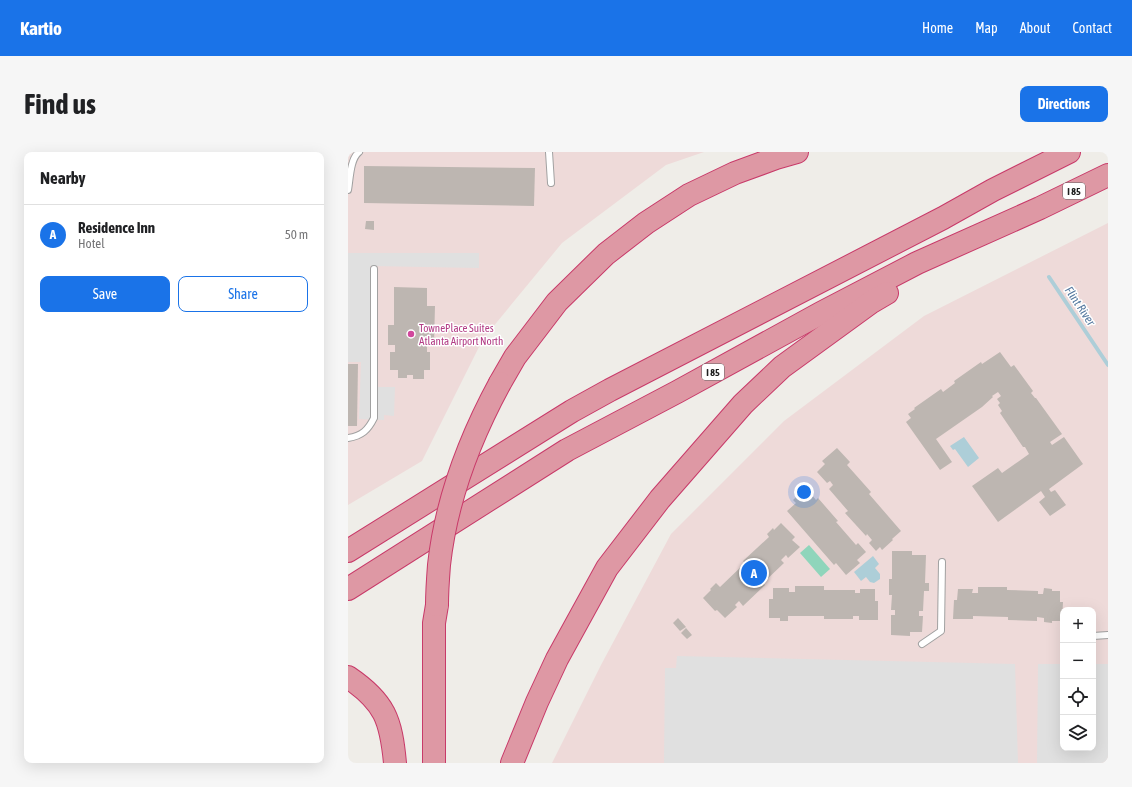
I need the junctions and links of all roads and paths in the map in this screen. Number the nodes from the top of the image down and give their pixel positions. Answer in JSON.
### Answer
{"nodes":[{"id":1,"x":359,"y":152,"type":"edge"},
{"id":2,"x":549,"y":152,"type":"edge"},
{"id":3,"x":796,"y":152,"type":"edge"},
{"id":4,"x":1069,"y":152,"type":"edge"},
{"id":5,"x":1108,"y":175,"type":"edge"},
{"id":6,"x":551,"y":184,"type":"dead end"},
{"id":7,"x":348,"y":190,"type":"edge"},
{"id":8,"x":1040,"y":208,"type":"junction"},
{"id":9,"x":374,"y":269,"type":"dead end"},
{"id":10,"x":348,"y":438,"type":"edge"},
{"id":11,"x":348,"y":551,"type":"edge"},
{"id":12,"x":942,"y":562,"type":"dead end"},
{"id":13,"x":348,"y":589,"type":"edge"},
{"id":14,"x":1108,"y":635,"type":"edge"},
{"id":15,"x":1096,"y":636,"type":"edge"},
{"id":16,"x":922,"y":644,"type":"dead end"},
{"id":17,"x":348,"y":677,"type":"edge"},
{"id":18,"x":517,"y":757,"type":"edge"},
{"id":19,"x":395,"y":763,"type":"edge"},
{"id":20,"x":434,"y":763,"type":"edge"}],
"edges":[{"from":1,"to":7,"type":"lane"},
{"from":2,"to":6,"type":"lane"},
{"from":3,"to":20,"type":"highway","bridge":true},
{"from":4,"to":11,"type":"highway"},
{"from":5,"to":8,"type":"highway","number":"I 85"},
{"from":8,"to":13,"type":"highway","number":"I 85"},
{"from":8,"to":18,"type":"highway"},
{"from":9,"to":10,"type":"lane"},
{"from":12,"to":16,"type":"lane"},
{"from":14,"to":15,"type":"lane"},
{"from":17,"to":19,"type":"highway"}]}
